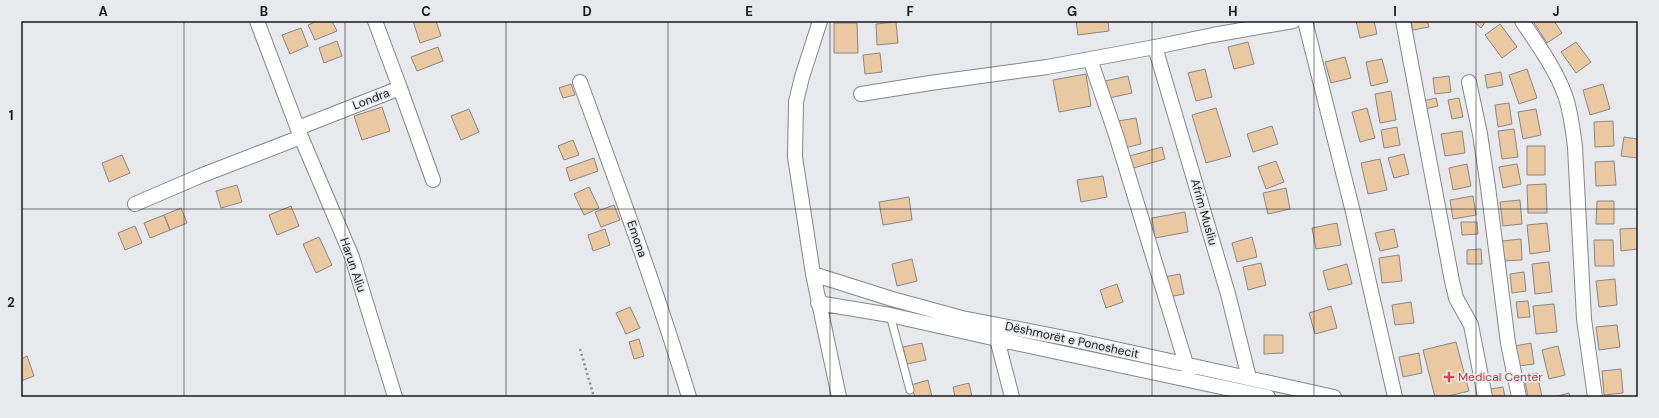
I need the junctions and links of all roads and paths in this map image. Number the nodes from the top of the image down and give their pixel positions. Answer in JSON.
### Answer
{"nodes":[{"id":1,"x":257,"y":21,"type":"edge"},
{"id":2,"x":375,"y":21,"type":"edge"},
{"id":3,"x":820,"y":21,"type":"edge"},
{"id":4,"x":1293,"y":21,"type":"edge"},
{"id":5,"x":1305,"y":21,"type":"edge"},
{"id":6,"x":1403,"y":21,"type":"edge"},
{"id":7,"x":1522,"y":21,"type":"edge"},
{"id":8,"x":1155,"y":47,"type":"junction"},
{"id":9,"x":1090,"y":59,"type":"junction"},
{"id":10,"x":580,"y":82,"type":"dead end"},
{"id":11,"x":1469,"y":82,"type":"dead end"},
{"id":12,"x":400,"y":88,"type":"junction"},
{"id":13,"x":860,"y":94,"type":"dead end"},
{"id":14,"x":299,"y":133,"type":"junction"},
{"id":15,"x":434,"y":180,"type":"dead end"},
{"id":16,"x":135,"y":204,"type":"dead end"},
{"id":17,"x":813,"y":274,"type":"junction"},
{"id":18,"x":818,"y":303,"type":"junction"},
{"id":19,"x":939,"y":311,"type":"junction"},
{"id":20,"x":890,"y":315,"type":"junction"},
{"id":21,"x":937,"y":326,"type":"junction"},
{"id":22,"x":996,"y":339,"type":"junction"},
{"id":23,"x":580,"y":349,"type":"dead end"},
{"id":24,"x":1186,"y":364,"type":"junction"},
{"id":25,"x":1251,"y":378,"type":"junction"},
{"id":26,"x":1185,"y":380,"type":"junction"},
{"id":27,"x":910,"y":390,"type":"dead end"},
{"id":28,"x":1309,"y":394,"type":"edge"},
{"id":29,"x":1262,"y":396,"type":"edge"},
{"id":30,"x":395,"y":397,"type":"edge"},
{"id":31,"x":594,"y":397,"type":"edge"},
{"id":32,"x":689,"y":397,"type":"edge"},
{"id":33,"x":839,"y":397,"type":"edge"},
{"id":34,"x":1012,"y":397,"type":"edge"},
{"id":35,"x":1334,"y":397,"type":"edge"},
{"id":36,"x":1395,"y":397,"type":"edge"},
{"id":37,"x":1485,"y":397,"type":"edge"},
{"id":38,"x":1520,"y":397,"type":"edge"},
{"id":39,"x":1595,"y":397,"type":"edge"}],
"edges":[{"from":1,"to":14,"type":"street","name":"Harun Aliu"},
{"from":2,"to":12,"type":"street","name":"Londra"},
{"from":3,"to":17,"type":"street"},
{"from":4,"to":8,"type":"street"},
{"from":5,"to":36,"type":"street"},
{"from":6,"to":37,"type":"street"},
{"from":7,"to":39,"type":"street"},
{"from":8,"to":9,"type":"street"},
{"from":8,"to":25,"type":"street","name":"Afrim Musliu"},
{"from":9,"to":13,"type":"street"},
{"from":9,"to":24,"type":"street"},
{"from":10,"to":32,"type":"street","name":"Emona"},
{"from":11,"to":38,"type":"street"},
{"from":12,"to":14,"type":"street","name":"Londra"},
{"from":12,"to":15,"type":"street"},
{"from":14,"to":16,"type":"street"},
{"from":14,"to":30,"type":"street","name":"Harun Aliu"},
{"from":17,"to":18,"type":"street"},
{"from":17,"to":19,"type":"street","name":"Dëshmorët e Ponoshecit"},
{"from":18,"to":20,"type":"street","name":"Dëshmorët e Ponoshecit"},
{"from":18,"to":33,"type":"street"},
{"from":19,"to":21,"type":"street"},
{"from":19,"to":24,"type":"street","name":"Dëshmorët e Ponoshecit"},
{"from":20,"to":21,"type":"street","name":"Dëshmorët e Ponoshecit"},
{"from":20,"to":27,"type":"lane"},
{"from":21,"to":22,"type":"street","name":"Dëshmorët e Ponoshecit"},
{"from":22,"to":26,"type":"street","name":"Dëshmorët e Ponoshecit"},
{"from":22,"to":34,"type":"street"},
{"from":23,"to":31,"type":"path"},
{"from":24,"to":25,"type":"street","name":"Dëshmorët e Ponoshecit"},
{"from":24,"to":26,"type":"street"},
{"from":25,"to":28,"type":"street","name":"Dëshmorët e Ponoshecit"},
{"from":25,"to":29,"type":"street","name":"Afrim Musliu"},
{"from":26,"to":29,"type":"street","name":"Dëshmorët e Ponoshecit"},
{"from":28,"to":35,"type":"street","name":"Dëshmorët e Ponoshecit"}]}
